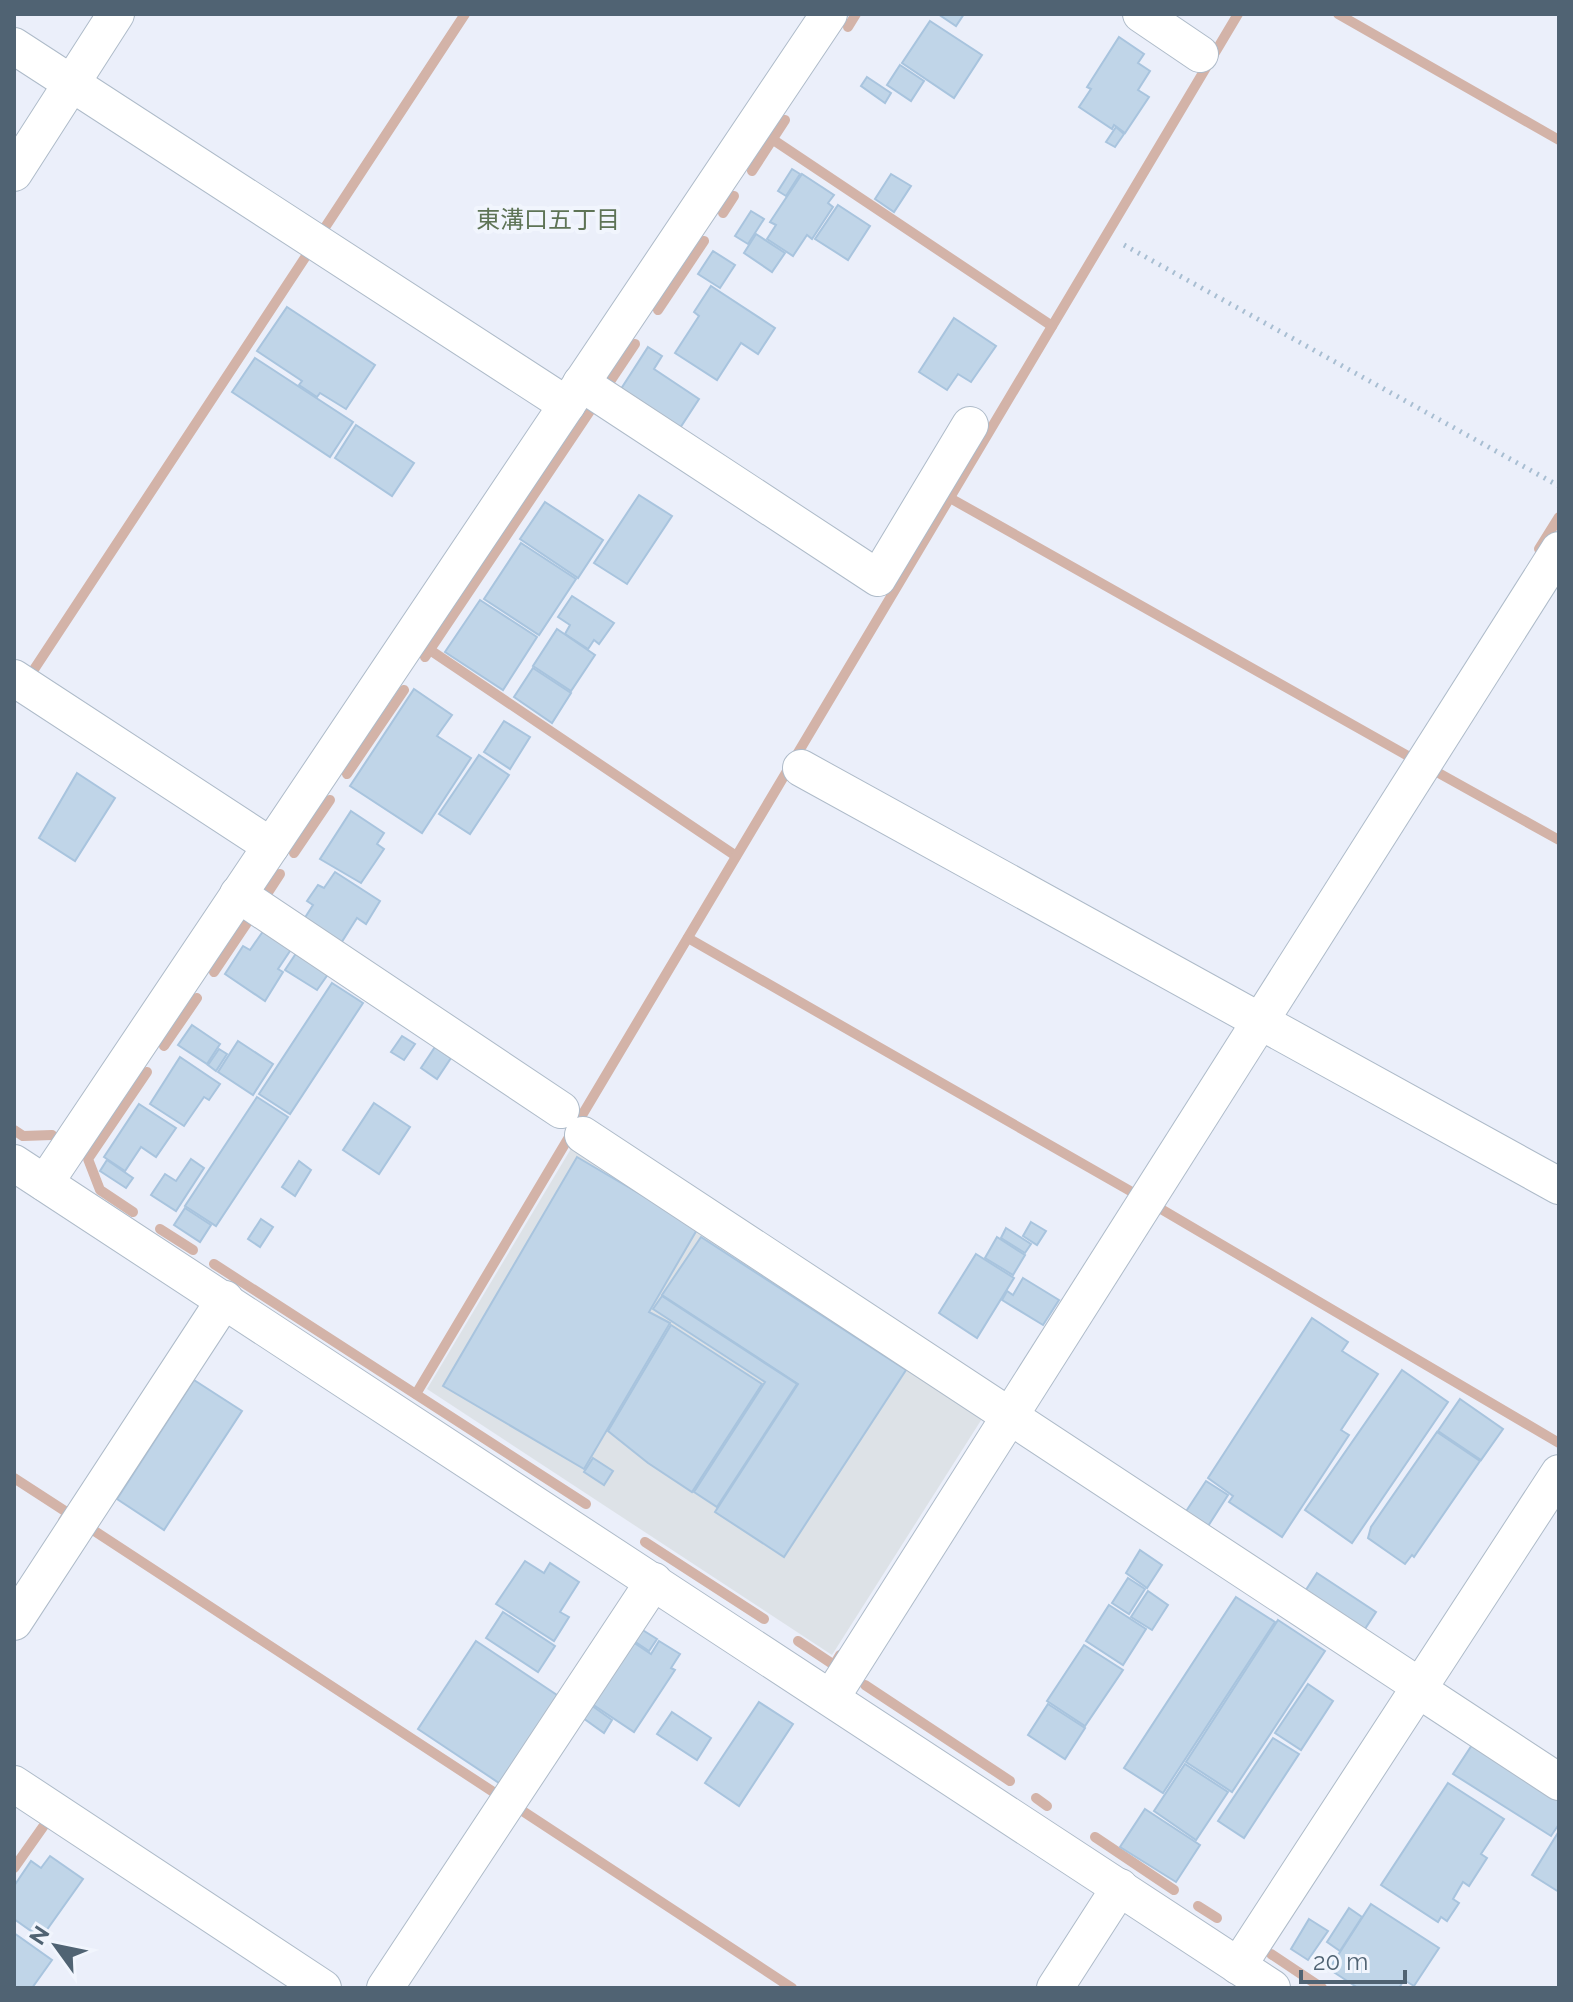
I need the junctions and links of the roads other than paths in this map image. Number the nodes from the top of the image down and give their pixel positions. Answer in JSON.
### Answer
{"nodes":[{"id":1,"x":116,"y":14,"type":"edge"},
{"id":2,"x":829,"y":14,"type":"edge"},
{"id":3,"x":1141,"y":14,"type":"edge"},
{"id":4,"x":14,"y":46,"type":"edge"},
{"id":5,"x":1200,"y":54,"type":"dead end"},
{"id":6,"x":71,"y":83,"type":"junction"},
{"id":7,"x":14,"y":173,"type":"edge"},
{"id":8,"x":574,"y":394,"type":"junction"},
{"id":9,"x":970,"y":425,"type":"dead end"},
{"id":10,"x":1559,"y":550,"type":"edge"},
{"id":11,"x":14,"y":678,"type":"edge"},
{"id":12,"x":801,"y":768,"type":"dead end"},
{"id":13,"x":271,"y":846,"type":"junction"},
{"id":14,"x":238,"y":894,"type":"junction"},
{"id":15,"x":1260,"y":1022,"type":"junction"},
{"id":16,"x":14,"y":1163,"type":"edge"},
{"id":17,"x":45,"y":1183,"type":"junction"},
{"id":18,"x":1559,"y":1186,"type":"edge"},
{"id":19,"x":225,"y":1299,"type":"junction"},
{"id":20,"x":1010,"y":1416,"type":"junction"},
{"id":21,"x":1559,"y":1473,"type":"edge"},
{"id":22,"x":654,"y":1581,"type":"junction"},
{"id":23,"x":14,"y":1622,"type":"edge"},
{"id":24,"x":1420,"y":1688,"type":"junction"},
{"id":25,"x":831,"y":1698,"type":"junction"},
{"id":26,"x":1559,"y":1782,"type":"edge"},
{"id":27,"x":14,"y":1784,"type":"edge"},
{"id":28,"x":1120,"y":1887,"type":"junction"},
{"id":29,"x":1238,"y":1966,"type":"junction"},
{"id":30,"x":323,"y":1988,"type":"edge"},
{"id":31,"x":385,"y":1988,"type":"edge"},
{"id":32,"x":1055,"y":1988,"type":"edge"},
{"id":33,"x":1272,"y":1988,"type":"edge"}],
"edges":[{"from":1,"to":6,"type":"street"},
{"from":2,"to":8,"type":"street"},
{"from":3,"to":5,"type":"street"},
{"from":4,"to":6,"type":"street"},
{"from":6,"to":7,"type":"street"},
{"from":6,"to":8,"type":"street"},
{"from":8,"to":9,"type":"street"},
{"from":8,"to":13,"type":"street"},
{"from":10,"to":15,"type":"street"},
{"from":11,"to":13,"type":"street"},
{"from":12,"to":15,"type":"street"},
{"from":13,"to":14,"type":"street"},
{"from":14,"to":17,"type":"street"},
{"from":14,"to":20,"type":"street"},
{"from":15,"to":18,"type":"street"},
{"from":15,"to":20,"type":"street"},
{"from":16,"to":17,"type":"street"},
{"from":17,"to":19,"type":"street"},
{"from":19,"to":22,"type":"street"},
{"from":19,"to":23,"type":"street"},
{"from":20,"to":24,"type":"street"},
{"from":20,"to":25,"type":"street"},
{"from":21,"to":24,"type":"street"},
{"from":22,"to":25,"type":"street"},
{"from":22,"to":31,"type":"street"},
{"from":24,"to":26,"type":"street"},
{"from":24,"to":29,"type":"street"},
{"from":25,"to":28,"type":"street"},
{"from":27,"to":30,"type":"street"},
{"from":28,"to":29,"type":"street"},
{"from":28,"to":32,"type":"street"},
{"from":29,"to":33,"type":"street"}]}
